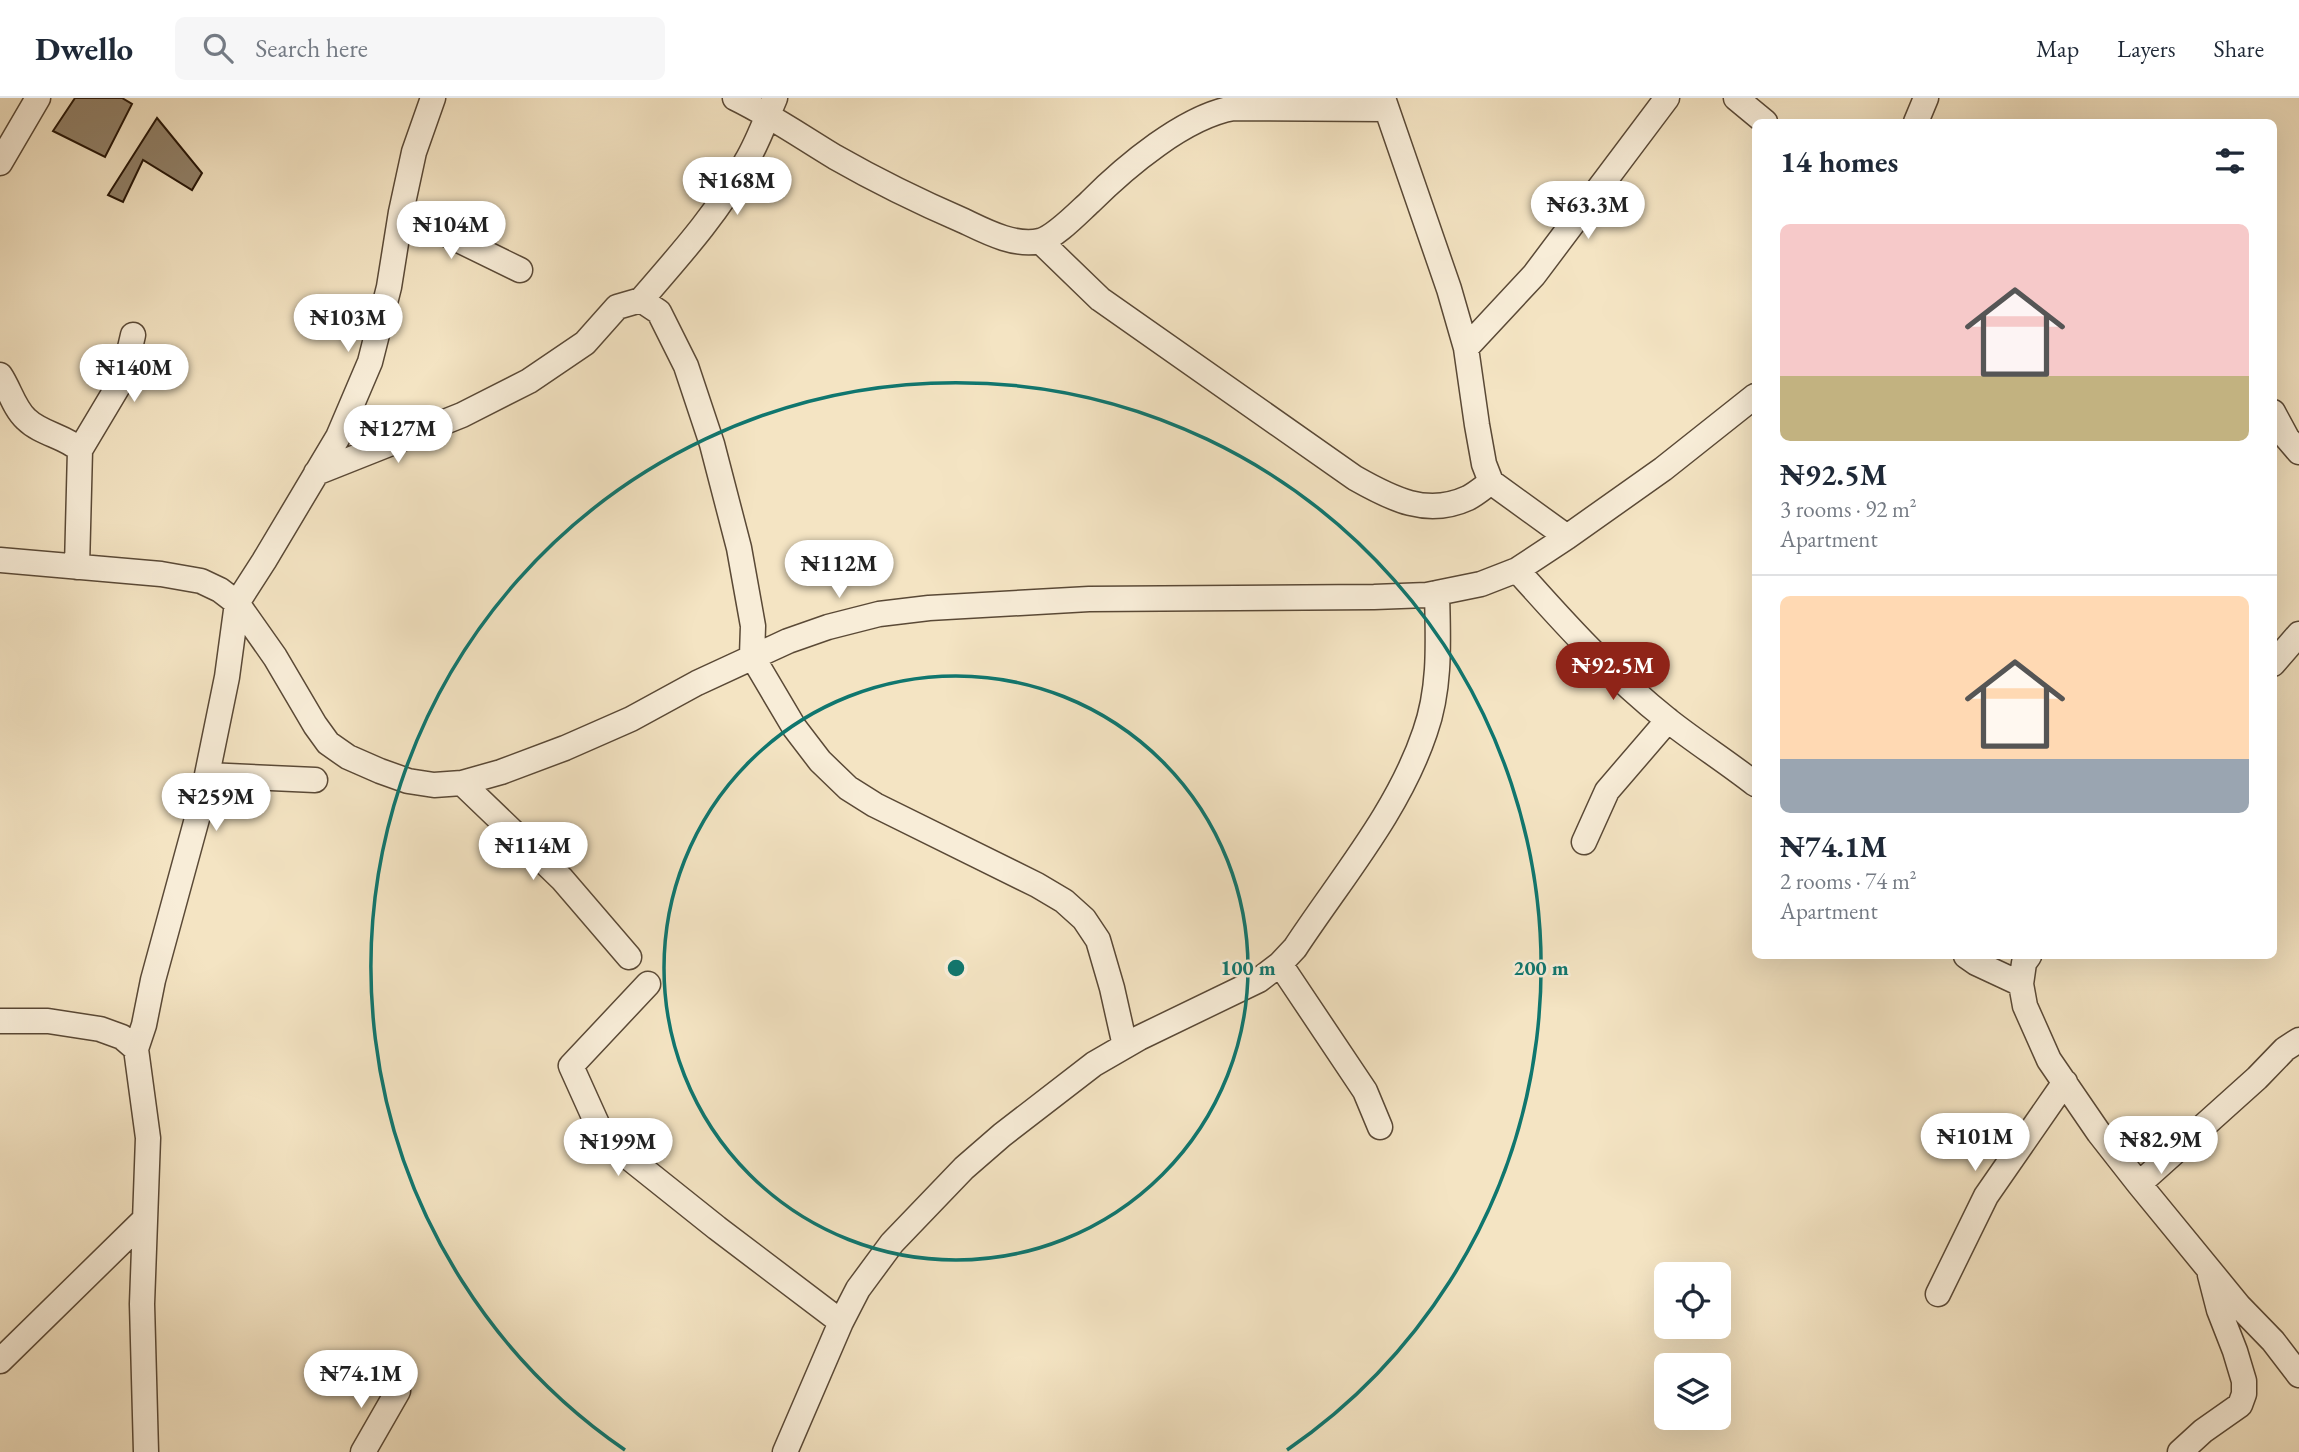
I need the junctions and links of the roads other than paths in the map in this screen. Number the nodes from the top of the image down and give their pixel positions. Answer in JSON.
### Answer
{"nodes":[{"id":1,"x":38,"y":98,"type":"edge"},
{"id":2,"x":433,"y":98,"type":"edge"},
{"id":3,"x":735,"y":98,"type":"edge"},
{"id":4,"x":1667,"y":98,"type":"edge"},
{"id":5,"x":1735,"y":98,"type":"edge"},
{"id":6,"x":1926,"y":98,"type":"edge"},
{"id":7,"x":1385,"y":104,"type":"edge"},
{"id":8,"x":772,"y":106,"type":"edge"},
{"id":9,"x":1761,"y":119,"type":"edge"},
{"id":10,"x":1917,"y":119,"type":"edge"},
{"id":11,"x":0,"y":163,"type":"edge"},
{"id":12,"x":401,"y":212,"type":"junction"},
{"id":13,"x":1041,"y":241,"type":"junction"},
{"id":14,"x":520,"y":270,"type":"dead end"},
{"id":15,"x":641,"y":300,"type":"junction"},
{"id":16,"x":133,"y":335,"type":"dead end"},
{"id":17,"x":1466,"y":348,"type":"junction"},
{"id":18,"x":0,"y":375,"type":"edge"},
{"id":19,"x":1752,"y":398,"type":"edge"},
{"id":20,"x":2277,"y":420,"type":"edge"},
{"id":21,"x":80,"y":450,"type":"junction"},
{"id":22,"x":2299,"y":452,"type":"edge"},
{"id":23,"x":316,"y":473,"type":"junction"},
{"id":24,"x":1491,"y":482,"type":"junction"},
{"id":25,"x":1567,"y":537,"type":"junction"},
{"id":26,"x":0,"y":560,"type":"edge"},
{"id":27,"x":77,"y":567,"type":"junction"},
{"id":28,"x":1517,"y":570,"type":"junction"},
{"id":29,"x":1437,"y":593,"type":"junction"},
{"id":30,"x":236,"y":603,"type":"junction"},
{"id":31,"x":2299,"y":634,"type":"edge"},
{"id":32,"x":752,"y":656,"type":"junction"},
{"id":33,"x":2277,"y":659,"type":"edge"},
{"id":34,"x":1668,"y":720,"type":"junction"},
{"id":35,"x":207,"y":775,"type":"junction"},
{"id":36,"x":314,"y":780,"type":"dead end"},
{"id":37,"x":1752,"y":782,"type":"edge"},
{"id":38,"x":462,"y":783,"type":"junction"},
{"id":39,"x":1584,"y":842,"type":"dead end"},
{"id":40,"x":629,"y":957,"type":"dead end"},
{"id":41,"x":1970,"y":959,"type":"edge"},
{"id":42,"x":2027,"y":959,"type":"edge"},
{"id":43,"x":1280,"y":964,"type":"junction"},
{"id":44,"x":648,"y":984,"type":"dead end"},
{"id":45,"x":2021,"y":984,"type":"junction"},
{"id":46,"x":0,"y":1021,"type":"edge"},
{"id":47,"x":2299,"y":1041,"type":"edge"},
{"id":48,"x":1125,"y":1046,"type":"junction"},
{"id":49,"x":135,"y":1049,"type":"junction"},
{"id":50,"x":2064,"y":1082,"type":"junction"},
{"id":51,"x":1380,"y":1127,"type":"dead end"},
{"id":52,"x":2139,"y":1184,"type":"junction"},
{"id":53,"x":145,"y":1219,"type":"junction"},
{"id":54,"x":2208,"y":1267,"type":"junction"},
{"id":55,"x":1938,"y":1294,"type":"dead end"},
{"id":56,"x":841,"y":1322,"type":"junction"},
{"id":57,"x":0,"y":1360,"type":"edge"},
{"id":58,"x":2299,"y":1375,"type":"edge"},
{"id":59,"x":398,"y":1391,"type":"dead end"},
{"id":60,"x":146,"y":1452,"type":"edge"},
{"id":61,"x":363,"y":1452,"type":"edge"},
{"id":62,"x":785,"y":1452,"type":"edge"},
{"id":63,"x":2180,"y":1452,"type":"edge"}],
"edges":[{"from":1,"to":11,"type":"street"},
{"from":2,"to":12,"type":"street"},
{"from":3,"to":8,"type":"street"},
{"from":4,"to":17,"type":"street"},
{"from":5,"to":9,"type":"street"},
{"from":6,"to":10,"type":"street"},
{"from":7,"to":13,"type":"street"},
{"from":7,"to":17,"type":"street"},
{"from":8,"to":13,"type":"street"},
{"from":8,"to":15,"type":"street"},
{"from":12,"to":14,"type":"street"},
{"from":12,"to":23,"type":"street"},
{"from":13,"to":24,"type":"street"},
{"from":15,"to":23,"type":"street"},
{"from":15,"to":32,"type":"street"},
{"from":16,"to":21,"type":"street"},
{"from":17,"to":24,"type":"street"},
{"from":18,"to":21,"type":"street"},
{"from":19,"to":25,"type":"street"},
{"from":20,"to":22,"type":"street"},
{"from":21,"to":27,"type":"street"},
{"from":23,"to":30,"type":"street"},
{"from":24,"to":25,"type":"street"},
{"from":25,"to":28,"type":"street"},
{"from":26,"to":27,"type":"street"},
{"from":27,"to":30,"type":"street"},
{"from":28,"to":29,"type":"street"},
{"from":28,"to":34,"type":"street"},
{"from":29,"to":32,"type":"street"},
{"from":29,"to":43,"type":"street"},
{"from":30,"to":35,"type":"street"},
{"from":30,"to":38,"type":"street"},
{"from":31,"to":33,"type":"street"},
{"from":32,"to":38,"type":"street"},
{"from":32,"to":48,"type":"street"},
{"from":34,"to":37,"type":"street"},
{"from":34,"to":39,"type":"street"},
{"from":35,"to":36,"type":"street"},
{"from":35,"to":49,"type":"street"},
{"from":38,"to":40,"type":"street"},
{"from":41,"to":45,"type":"street"},
{"from":42,"to":45,"type":"street"},
{"from":43,"to":48,"type":"street"},
{"from":43,"to":51,"type":"street"},
{"from":44,"to":56,"type":"street"},
{"from":45,"to":50,"type":"street"},
{"from":46,"to":49,"type":"street"},
{"from":47,"to":52,"type":"street"},
{"from":48,"to":56,"type":"street"},
{"from":49,"to":53,"type":"street"},
{"from":50,"to":52,"type":"street"},
{"from":50,"to":55,"type":"street"},
{"from":52,"to":54,"type":"street"},
{"from":53,"to":57,"type":"street"},
{"from":53,"to":60,"type":"street"},
{"from":54,"to":58,"type":"street"},
{"from":54,"to":63,"type":"street"},
{"from":56,"to":62,"type":"street"},
{"from":59,"to":61,"type":"street"}]}
